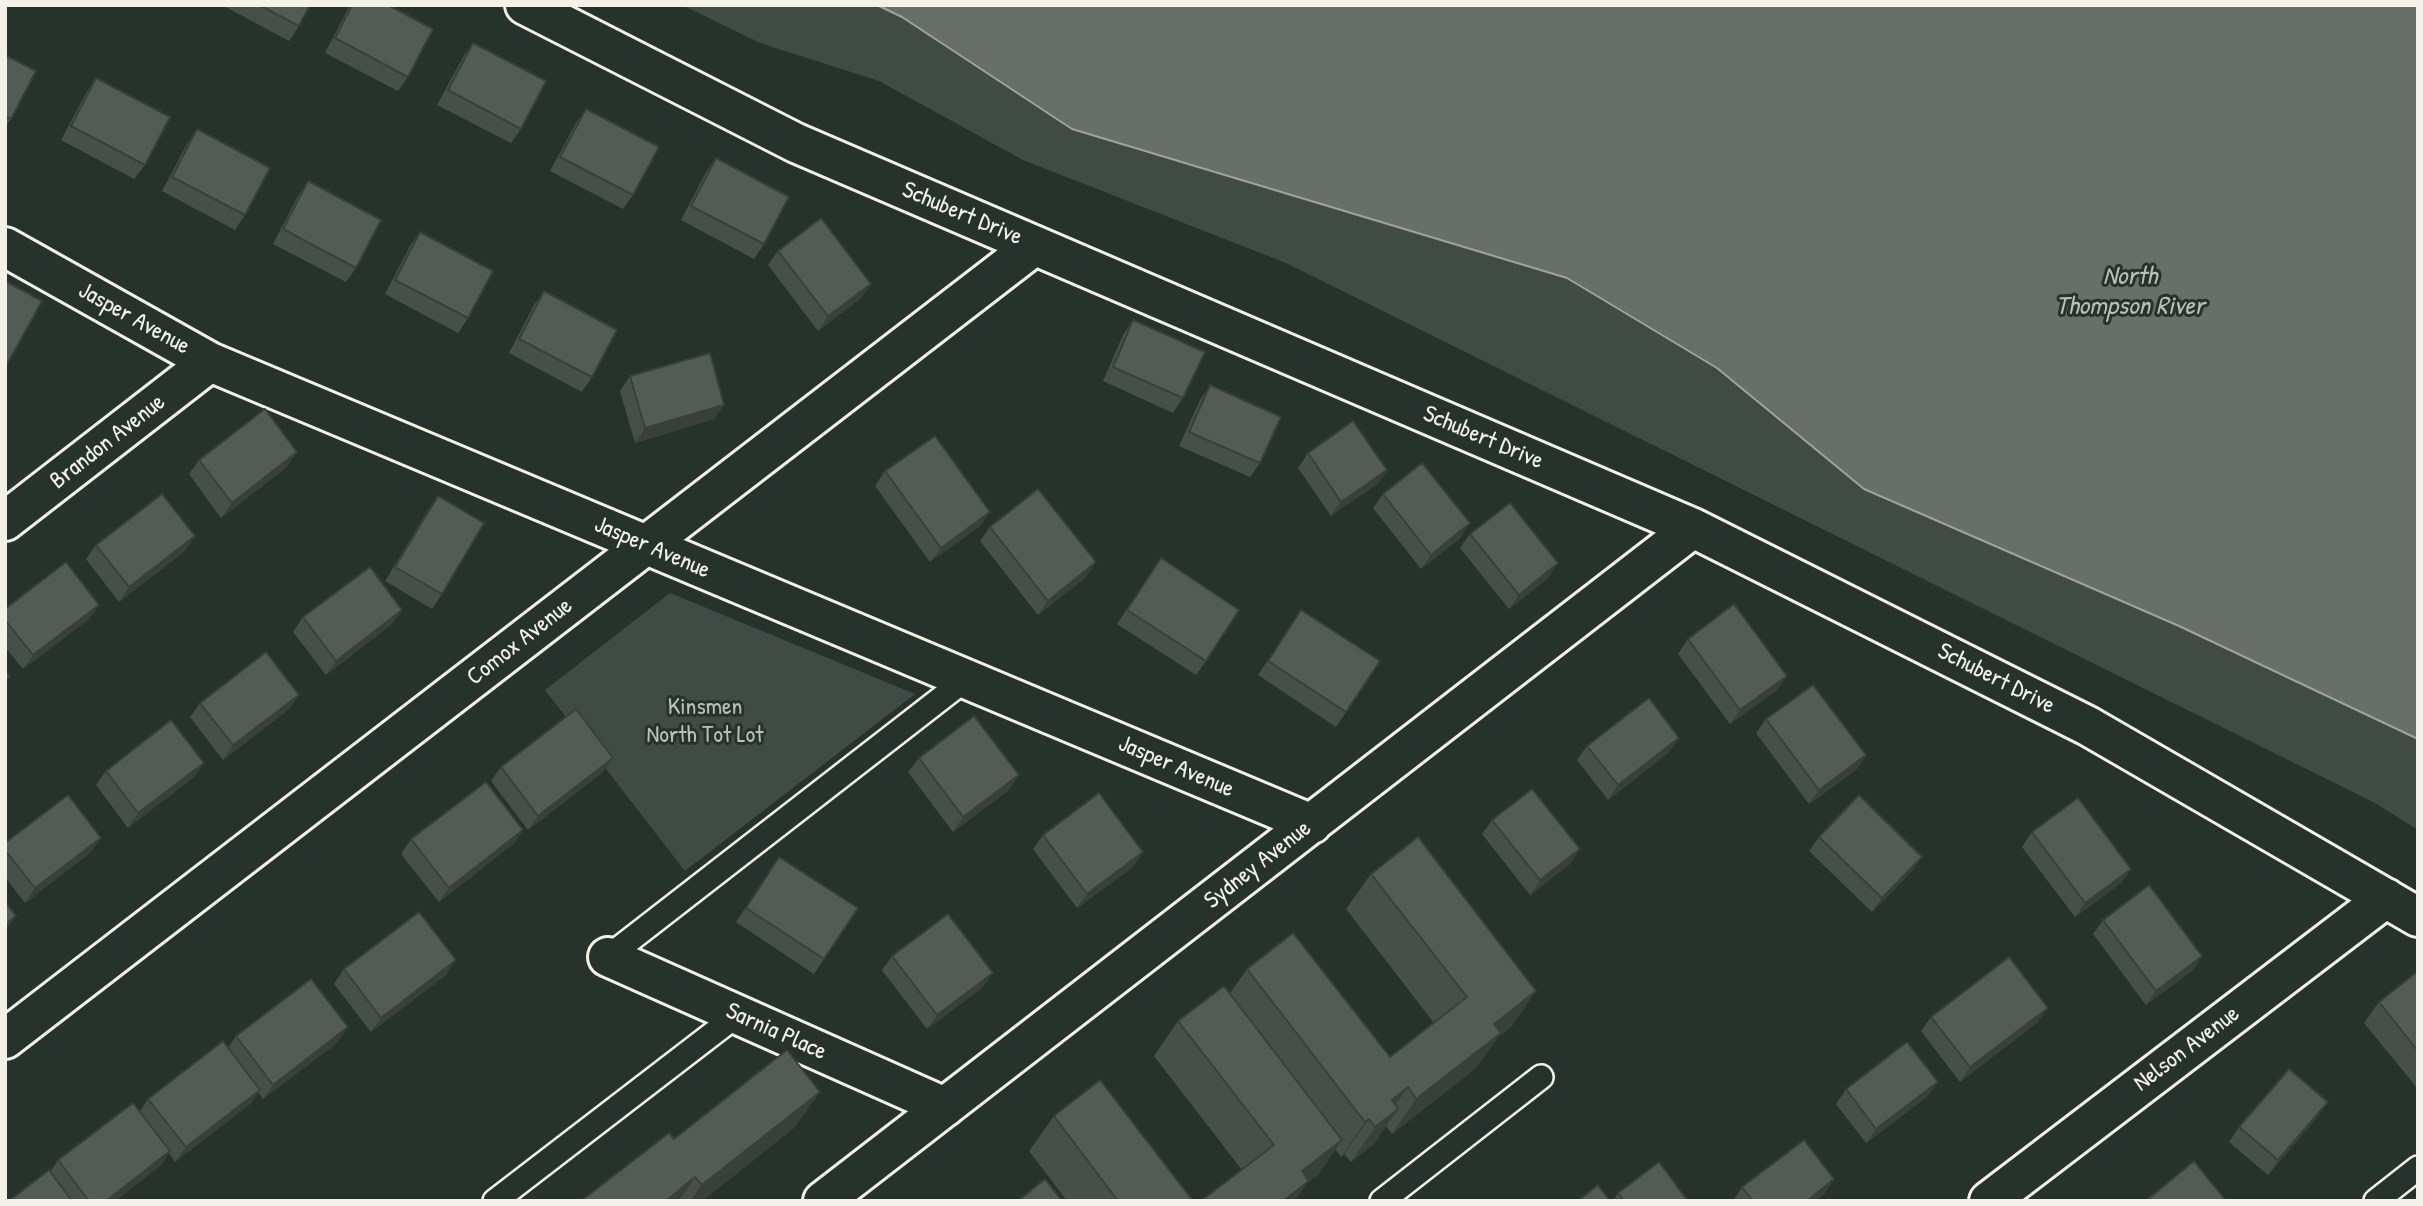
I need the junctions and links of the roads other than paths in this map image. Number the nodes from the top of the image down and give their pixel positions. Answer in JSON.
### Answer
{"nodes":[{"id":1,"x":525,"y":5,"type":"edge"},
{"id":2,"x":1034,"y":246,"type":"junction"},
{"id":3,"x":5,"y":247,"type":"edge"},
{"id":4,"x":210,"y":362,"type":"junction"},
{"id":5,"x":5,"y":521,"type":"edge"},
{"id":6,"x":1693,"y":528,"type":"junction"},
{"id":7,"x":645,"y":545,"type":"junction"},
{"id":8,"x":966,"y":679,"type":"junction"},
{"id":9,"x":1312,"y":824,"type":"junction"},
{"id":10,"x":2386,"y":898,"type":"junction"},
{"id":11,"x":2418,"y":917,"type":"edge"},
{"id":12,"x":608,"y":957,"type":"joint"},
{"id":13,"x":737,"y":1015,"type":"junction"},
{"id":14,"x":5,"y":1039,"type":"edge"},
{"id":15,"x":1541,"y":1077,"type":"dead end"},
{"id":16,"x":945,"y":1107,"type":"junction"},
{"id":17,"x":2418,"y":1168,"type":"edge"},
{"id":18,"x":495,"y":1201,"type":"edge"},
{"id":19,"x":823,"y":1201,"type":"edge"},
{"id":20,"x":1382,"y":1201,"type":"edge"},
{"id":21,"x":1989,"y":1201,"type":"edge"},
{"id":22,"x":2376,"y":1201,"type":"edge"}],
"edges":[{"from":1,"to":2,"type":"street","name":"Schubert Drive"},
{"from":2,"to":6,"type":"street","name":"Schubert Drive"},
{"from":2,"to":7,"type":"street","name":"Comox Avenue"},
{"from":3,"to":4,"type":"street","name":"Jasper Avenue"},
{"from":4,"to":5,"type":"street","name":"Brandon Avenue"},
{"from":4,"to":7,"type":"street","name":"Jasper Avenue"},
{"from":6,"to":9,"type":"street","name":"Sydney Avenue"},
{"from":6,"to":10,"type":"street","name":"Schubert Drive"},
{"from":7,"to":8,"type":"street","name":"Jasper Avenue"},
{"from":7,"to":14,"type":"street","name":"Comox Avenue"},
{"from":8,"to":9,"type":"street","name":"Jasper Avenue"},
{"from":8,"to":12,"type":"lane"},
{"from":9,"to":16,"type":"street","name":"Sydney Avenue"},
{"from":10,"to":11,"type":"street","name":"Schubert Drive"},
{"from":10,"to":21,"type":"street","name":"Nelson Avenue"},
{"from":12,"to":13,"type":"street","name":"Sarnia Place"},
{"from":13,"to":16,"type":"street","name":"Sarnia Place"},
{"from":13,"to":18,"type":"lane"},
{"from":15,"to":20,"type":"lane"},
{"from":16,"to":19,"type":"street","name":"Sydney Avenue"},
{"from":17,"to":22,"type":"lane"}]}
